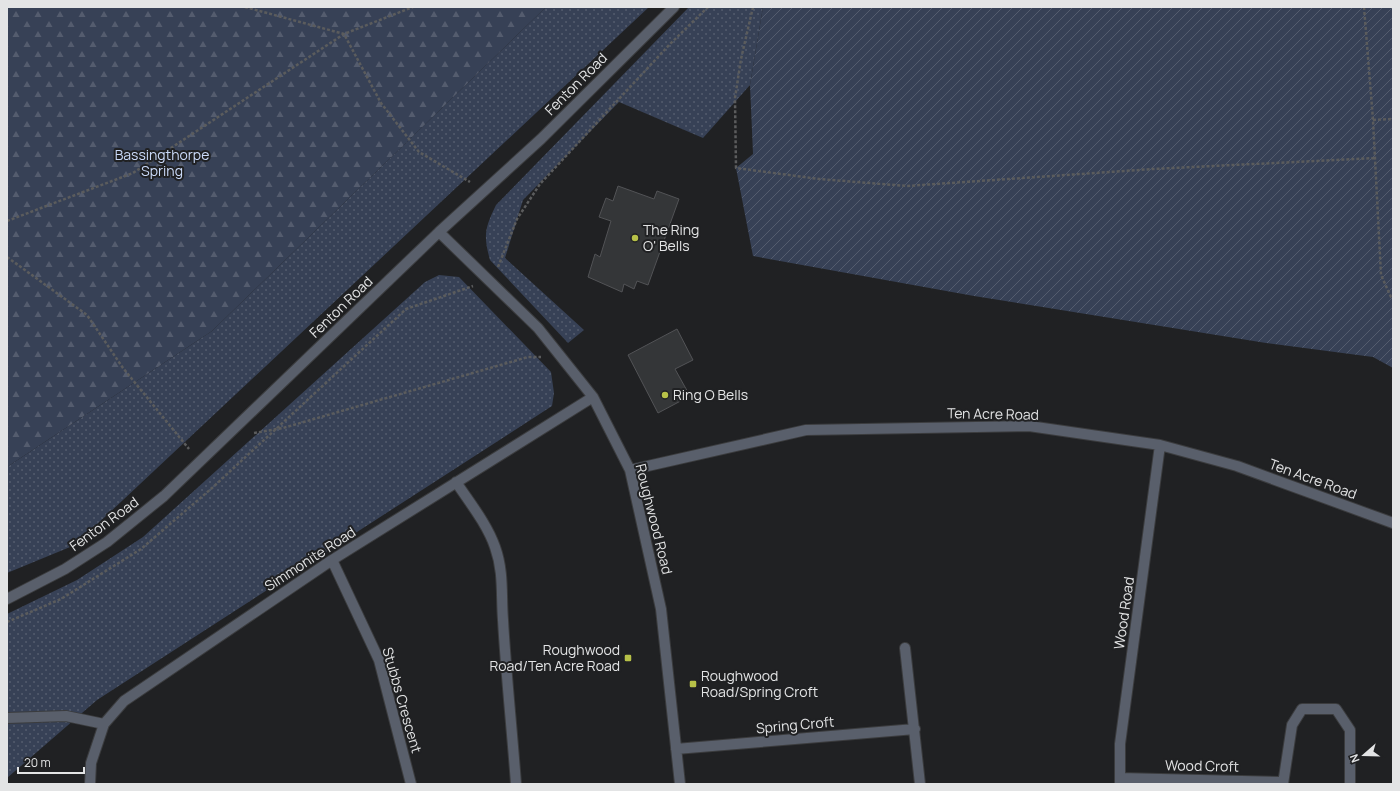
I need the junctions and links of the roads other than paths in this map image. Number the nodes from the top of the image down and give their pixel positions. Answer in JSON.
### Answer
{"nodes":[{"id":1,"x":674,"y":7,"type":"edge"},
{"id":2,"x":439,"y":232,"type":"junction"},
{"id":3,"x":593,"y":397,"type":"junction"},
{"id":4,"x":1160,"y":445,"type":"junction"},
{"id":5,"x":630,"y":470,"type":"junction"},
{"id":6,"x":456,"y":482,"type":"junction"},
{"id":7,"x":1393,"y":523,"type":"edge"},
{"id":8,"x":332,"y":560,"type":"junction"},
{"id":9,"x":7,"y":599,"type":"edge"},
{"id":10,"x":906,"y":648,"type":"dead end"},
{"id":11,"x":7,"y":718,"type":"edge"},
{"id":12,"x":104,"y":724,"type":"junction"},
{"id":13,"x":915,"y":729,"type":"junction"},
{"id":14,"x":676,"y":749,"type":"junction"},
{"id":15,"x":1120,"y":781,"type":"edge"},
{"id":16,"x":1283,"y":783,"type":"edge"},
{"id":17,"x":90,"y":784,"type":"edge"},
{"id":18,"x":411,"y":784,"type":"edge"},
{"id":19,"x":516,"y":784,"type":"edge"},
{"id":20,"x":680,"y":784,"type":"edge"},
{"id":21,"x":920,"y":784,"type":"edge"},
{"id":22,"x":1350,"y":784,"type":"edge"}],
"edges":[{"from":1,"to":2,"type":"street","name":"Fenton Road"},
{"from":2,"to":3,"type":"street","name":"Roughwood Road"},
{"from":2,"to":9,"type":"street","name":"Fenton Road"},
{"from":3,"to":5,"type":"street","name":"Roughwood Road"},
{"from":3,"to":6,"type":"street","name":"Simmonite Road"},
{"from":4,"to":5,"type":"street","name":"Ten Acre Road"},
{"from":4,"to":7,"type":"street","name":"Ten Acre Road"},
{"from":4,"to":15,"type":"street","name":"Wood Road"},
{"from":5,"to":14,"type":"street","name":"Roughwood Road"},
{"from":6,"to":8,"type":"street","name":"Simmonite Road"},
{"from":6,"to":19,"type":"street"},
{"from":8,"to":12,"type":"street","name":"Simmonite Road"},
{"from":8,"to":18,"type":"street","name":"Stubbs Crescent"},
{"from":10,"to":13,"type":"street"},
{"from":11,"to":12,"type":"street"},
{"from":12,"to":17,"type":"street","name":"Simmonite Road"},
{"from":13,"to":14,"type":"street","name":"Spring Croft"},
{"from":13,"to":21,"type":"street"},
{"from":14,"to":20,"type":"street","name":"Roughwood Road"},
{"from":15,"to":16,"type":"street","name":"Wood Croft"},
{"from":16,"to":22,"type":"street","name":"Wood Croft"}]}
